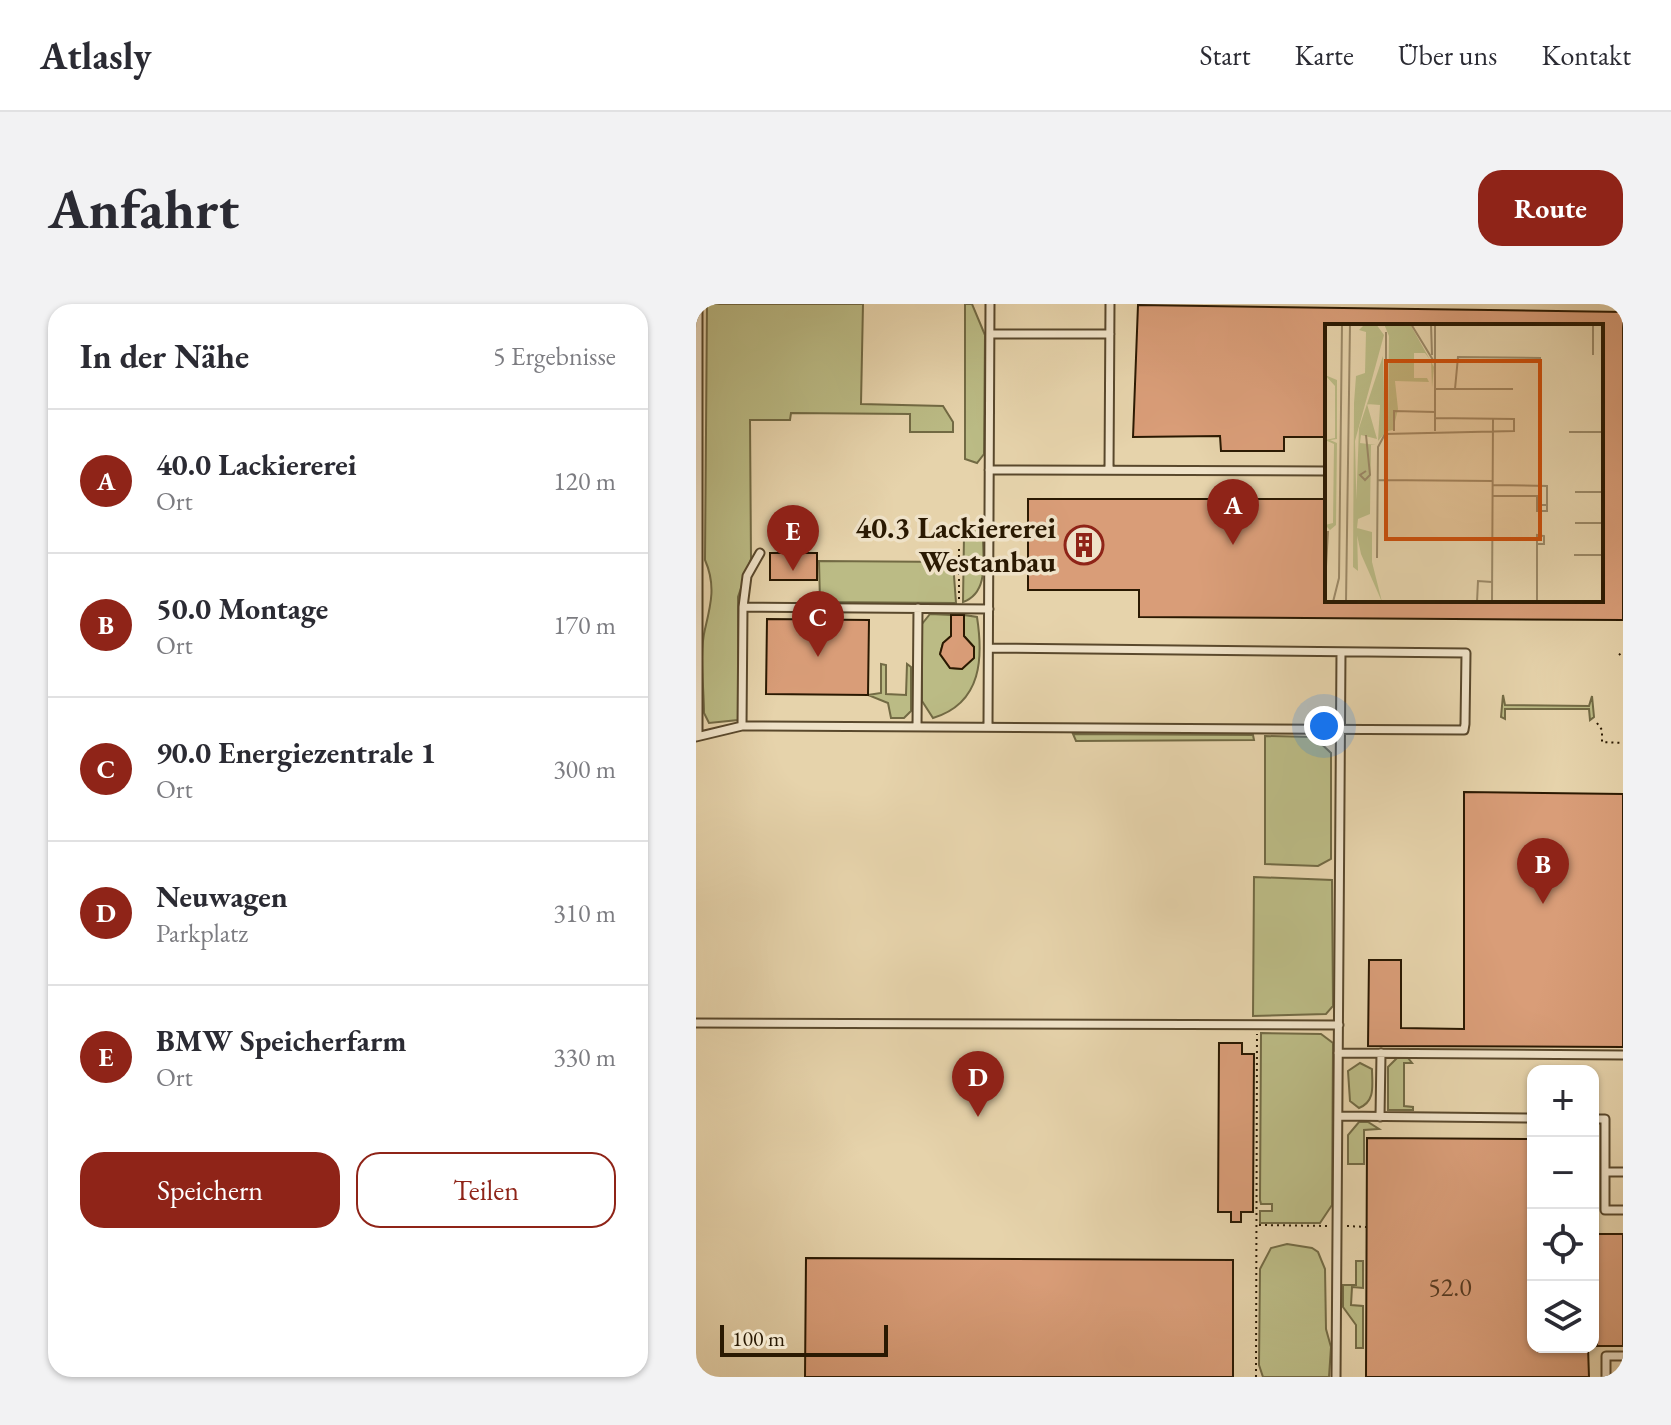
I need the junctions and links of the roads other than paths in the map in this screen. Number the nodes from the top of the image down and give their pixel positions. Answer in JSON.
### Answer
{"nodes":[{"id":1,"x":698,"y":304,"type":"edge"},
{"id":2,"x":982,"y":304,"type":"edge"},
{"id":3,"x":990,"y":304,"type":"edge"},
{"id":4,"x":1110,"y":304,"type":"edge"},
{"id":5,"x":990,"y":317,"type":"junction"},
{"id":6,"x":990,"y":334,"type":"junction"},
{"id":7,"x":1110,"y":334,"type":"junction"},
{"id":8,"x":989,"y":470,"type":"junction"},
{"id":9,"x":1109,"y":470,"type":"junction"},
{"id":10,"x":1325,"y":471,"type":"edge"},
{"id":11,"x":760,"y":553,"type":"dead end"},
{"id":12,"x":743,"y":607,"type":"junction"},
{"id":13,"x":918,"y":608,"type":"junction"},
{"id":14,"x":989,"y":609,"type":"junction"},
{"id":15,"x":989,"y":648,"type":"junction"},
{"id":16,"x":1341,"y":652,"type":"junction"},
{"id":17,"x":742,"y":726,"type":"junction"},
{"id":18,"x":917,"y":727,"type":"junction"},
{"id":19,"x":988,"y":727,"type":"junction"},
{"id":20,"x":1340,"y":729,"type":"junction"},
{"id":21,"x":697,"y":736,"type":"edge"},
{"id":22,"x":696,"y":1023,"type":"edge"},
{"id":23,"x":1339,"y":1025,"type":"junction"},
{"id":24,"x":1338,"y":1053,"type":"junction"},
{"id":25,"x":1381,"y":1053,"type":"junction"},
{"id":26,"x":1623,"y":1055,"type":"edge"},
{"id":27,"x":1338,"y":1116,"type":"junction"},
{"id":28,"x":1380,"y":1117,"type":"junction"},
{"id":29,"x":1527,"y":1118,"type":"edge"},
{"id":30,"x":1599,"y":1119,"type":"edge"},
{"id":31,"x":1605,"y":1172,"type":"junction"},
{"id":32,"x":1623,"y":1172,"type":"edge"},
{"id":33,"x":1623,"y":1210,"type":"edge"},
{"id":34,"x":1623,"y":1356,"type":"edge"},
{"id":35,"x":1336,"y":1377,"type":"edge"},
{"id":36,"x":1606,"y":1377,"type":"edge"}],
"edges":[{"from":1,"to":21,"type":"lane"},
{"from":2,"to":5,"type":"lane"},
{"from":3,"to":5,"type":"lane"},
{"from":4,"to":7,"type":"lane"},
{"from":5,"to":6,"type":"lane"},
{"from":6,"to":7,"type":"lane"},
{"from":6,"to":8,"type":"lane"},
{"from":7,"to":9,"type":"lane"},
{"from":8,"to":9,"type":"lane"},
{"from":8,"to":14,"type":"lane"},
{"from":9,"to":10,"type":"lane"},
{"from":11,"to":12,"type":"lane"},
{"from":12,"to":13,"type":"lane"},
{"from":12,"to":17,"type":"lane"},
{"from":13,"to":14,"type":"lane"},
{"from":13,"to":18,"type":"lane"},
{"from":14,"to":15,"type":"lane"},
{"from":15,"to":16,"type":"lane"},
{"from":15,"to":19,"type":"lane"},
{"from":16,"to":20,"type":"lane"},
{"from":16,"to":20,"type":"lane"},
{"from":17,"to":18,"type":"lane"},
{"from":17,"to":21,"type":"lane"},
{"from":18,"to":19,"type":"lane"},
{"from":19,"to":20,"type":"lane"},
{"from":20,"to":23,"type":"lane"},
{"from":22,"to":23,"type":"lane"},
{"from":23,"to":24,"type":"lane"},
{"from":24,"to":25,"type":"lane"},
{"from":24,"to":27,"type":"lane"},
{"from":25,"to":26,"type":"lane"},
{"from":25,"to":28,"type":"lane"},
{"from":27,"to":28,"type":"lane"},
{"from":27,"to":35,"type":"lane"},
{"from":28,"to":29,"type":"lane"},
{"from":30,"to":31,"type":"lane"},
{"from":31,"to":32,"type":"lane"},
{"from":31,"to":33,"type":"lane"},
{"from":34,"to":36,"type":"lane"}]}
